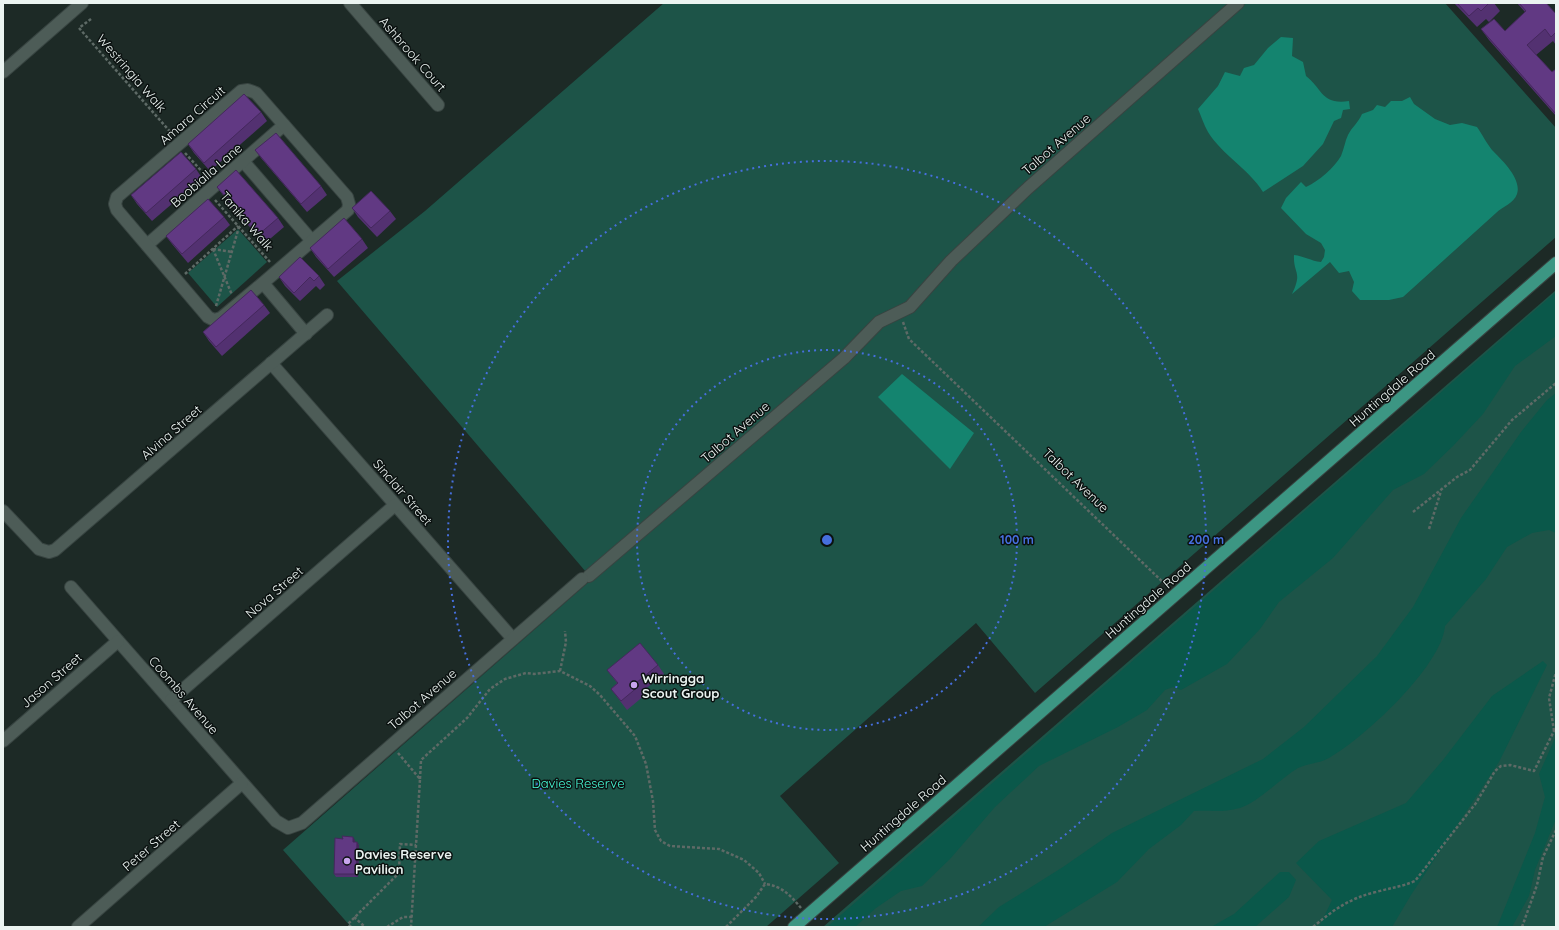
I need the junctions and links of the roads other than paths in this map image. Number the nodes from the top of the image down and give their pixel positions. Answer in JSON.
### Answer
{"nodes":[{"id":1,"x":82,"y":3,"type":"edge"},
{"id":2,"x":350,"y":3,"type":"edge"},
{"id":3,"x":1238,"y":3,"type":"edge"},
{"id":4,"x":3,"y":72,"type":"edge"},
{"id":5,"x":438,"y":105,"type":"dead end"},
{"id":6,"x":284,"y":125,"type":"junction"},
{"id":7,"x":243,"y":161,"type":"junction"},
{"id":8,"x":312,"y":241,"type":"junction"},
{"id":9,"x":147,"y":245,"type":"junction"},
{"id":10,"x":1556,"y":263,"type":"edge"},
{"id":11,"x":263,"y":283,"type":"junction"},
{"id":12,"x":327,"y":316,"type":"dead end"},
{"id":13,"x":306,"y":334,"type":"junction"},
{"id":14,"x":271,"y":363,"type":"junction"},
{"id":15,"x":395,"y":504,"type":"junction"},
{"id":16,"x":3,"y":510,"type":"edge"},
{"id":17,"x":71,"y":587,"type":"dead end"},
{"id":18,"x":513,"y":639,"type":"junction"},
{"id":19,"x":118,"y":641,"type":"junction"},
{"id":20,"x":171,"y":700,"type":"junction"},
{"id":21,"x":3,"y":741,"type":"edge"},
{"id":22,"x":242,"y":783,"type":"junction"},
{"id":23,"x":276,"y":821,"type":"joint"},
{"id":24,"x":78,"y":927,"type":"edge"},
{"id":25,"x":794,"y":927,"type":"edge"}],
"edges":[{"from":1,"to":4,"type":"street"},
{"from":2,"to":5,"type":"street","name":"Ashbrook Court"},
{"from":3,"to":18,"type":"street","name":"Talbot Avenue"},
{"from":6,"to":7,"type":"street","name":"Boobialla Lane"},
{"from":6,"to":8,"type":"street","name":"Amara Circuit"},
{"from":6,"to":9,"type":"street","name":"Amara Circuit"},
{"from":7,"to":8,"type":"street"},
{"from":7,"to":9,"type":"street","name":"Boobialla Lane"},
{"from":8,"to":11,"type":"street","name":"Amara Circuit"},
{"from":9,"to":11,"type":"street","name":"Amara Circuit"},
{"from":10,"to":25,"type":"main road","name":"Huntingdale Road"},
{"from":11,"to":13,"type":"street"},
{"from":12,"to":13,"type":"street","name":"Alvina Street"},
{"from":13,"to":14,"type":"street","name":"Alvina Street"},
{"from":14,"to":15,"type":"street","name":"Sinclair Street"},
{"from":14,"to":16,"type":"street","name":"Alvina Street"},
{"from":15,"to":18,"type":"street","name":"Sinclair Street"},
{"from":15,"to":20,"type":"street","name":"Nova Street"},
{"from":17,"to":19,"type":"street","name":"Coombs Avenue"},
{"from":18,"to":23,"type":"street","name":"Talbot Avenue"},
{"from":19,"to":20,"type":"street","name":"Coombs Avenue"},
{"from":19,"to":21,"type":"street","name":"Jason Street"},
{"from":20,"to":22,"type":"street","name":"Coombs Avenue"},
{"from":22,"to":23,"type":"street","name":"Coombs Avenue"},
{"from":22,"to":24,"type":"street","name":"Peter Street"}]}
